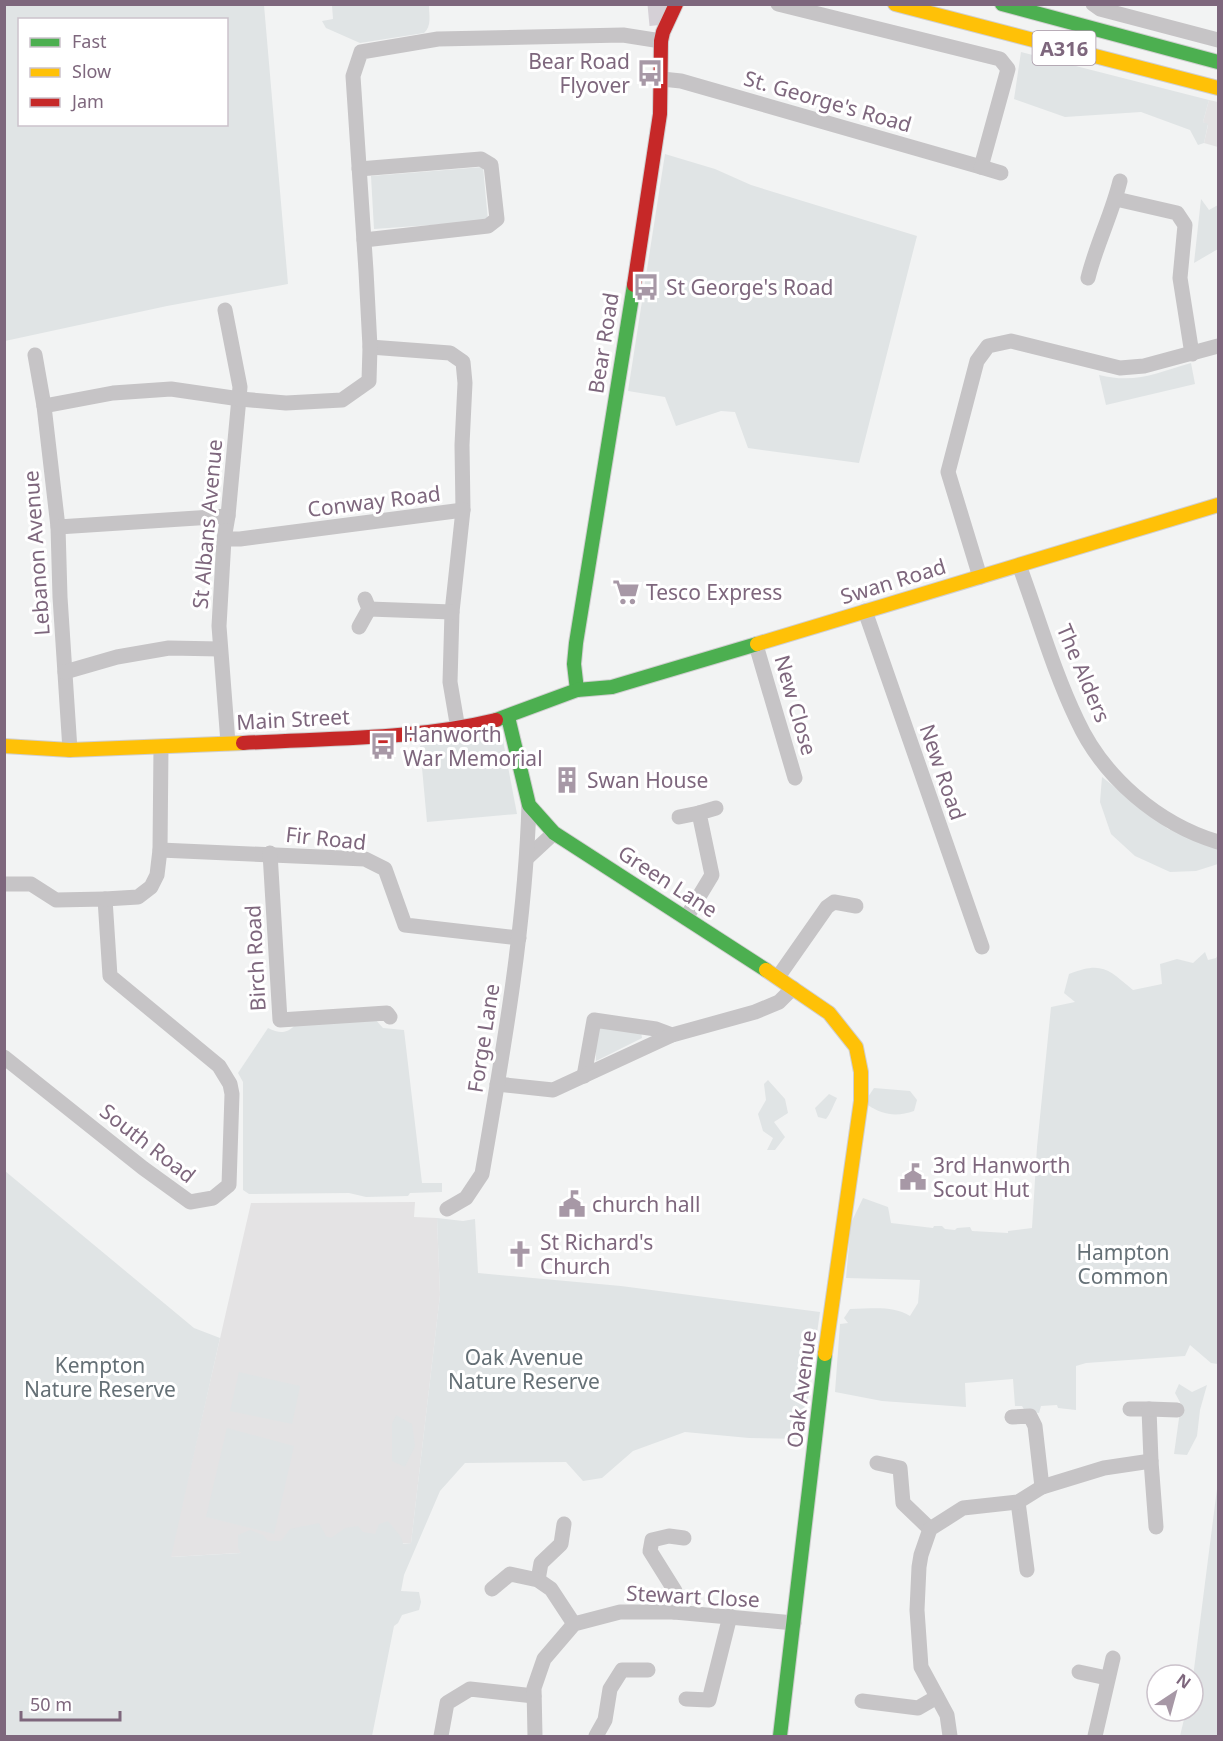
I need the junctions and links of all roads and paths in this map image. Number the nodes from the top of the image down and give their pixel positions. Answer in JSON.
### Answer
{"nodes":[{"id":1,"x":676,"y":4,"type":"edge"},
{"id":2,"x":778,"y":4,"type":"edge"},
{"id":3,"x":1002,"y":4,"type":"edge"},
{"id":4,"x":1094,"y":4,"type":"edge"},
{"id":5,"x":902,"y":6,"type":"edge"},
{"id":6,"x":662,"y":36,"type":"junction"},
{"id":7,"x":1218,"y":40,"type":"edge"},
{"id":8,"x":1218,"y":62,"type":"edge"},
{"id":9,"x":662,"y":79,"type":"junction"},
{"id":10,"x":1218,"y":88,"type":"edge"},
{"id":11,"x":981,"y":167,"type":"junction"},
{"id":12,"x":359,"y":169,"type":"junction"},
{"id":13,"x":1001,"y":173,"type":"dead end"},
{"id":14,"x":1120,"y":181,"type":"dead end"},
{"id":15,"x":1116,"y":199,"type":"junction"},
{"id":16,"x":364,"y":240,"type":"junction"},
{"id":17,"x":1088,"y":278,"type":"dead end"},
{"id":18,"x":225,"y":310,"type":"dead end"},
{"id":19,"x":1218,"y":346,"type":"edge"},
{"id":20,"x":370,"y":347,"type":"junction"},
{"id":21,"x":1192,"y":354,"type":"junction"},
{"id":22,"x":35,"y":355,"type":"dead end"},
{"id":23,"x":240,"y":399,"type":"junction"},
{"id":24,"x":44,"y":406,"type":"junction"},
{"id":25,"x":1218,"y":505,"type":"edge"},
{"id":26,"x":463,"y":510,"type":"junction"},
{"id":27,"x":228,"y":516,"type":"junction"},
{"id":28,"x":58,"y":527,"type":"junction"},
{"id":29,"x":224,"y":539,"type":"junction"},
{"id":30,"x":1019,"y":565,"type":"junction"},
{"id":31,"x":980,"y":577,"type":"junction"},
{"id":32,"x":865,"y":611,"type":"junction"},
{"id":33,"x":452,"y":612,"type":"junction"},
{"id":34,"x":358,"y":627,"type":"dead end"},
{"id":35,"x":756,"y":645,"type":"junction"},
{"id":36,"x":220,"y":649,"type":"junction"},
{"id":37,"x":65,"y":672,"type":"junction"},
{"id":38,"x":577,"y":690,"type":"junction"},
{"id":39,"x":508,"y":717,"type":"junction"},
{"id":40,"x":458,"y":729,"type":"junction"},
{"id":41,"x":228,"y":743,"type":"junction"},
{"id":42,"x":4,"y":746,"type":"edge"},
{"id":43,"x":161,"y":747,"type":"junction"},
{"id":44,"x":70,"y":750,"type":"junction"},
{"id":45,"x":795,"y":778,"type":"dead end"},
{"id":46,"x":529,"y":805,"type":"junction"},
{"id":47,"x":716,"y":808,"type":"dead end"},
{"id":48,"x":699,"y":813,"type":"junction"},
{"id":49,"x":679,"y":817,"type":"dead end"},
{"id":50,"x":554,"y":833,"type":"junction"},
{"id":51,"x":1218,"y":842,"type":"edge"},
{"id":52,"x":160,"y":850,"type":"junction"},
{"id":53,"x":270,"y":854,"type":"junction"},
{"id":54,"x":527,"y":858,"type":"junction"},
{"id":55,"x":4,"y":884,"type":"edge"},
{"id":56,"x":105,"y":899,"type":"junction"},
{"id":57,"x":856,"y":906,"type":"dead end"},
{"id":58,"x":686,"y":918,"type":"junction"},
{"id":59,"x":519,"y":938,"type":"junction"},
{"id":60,"x":982,"y":947,"type":"dead end"},
{"id":61,"x":778,"y":977,"type":"junction"},
{"id":62,"x":793,"y":988,"type":"junction"},
{"id":63,"x":390,"y":1017,"type":"dead end"},
{"id":64,"x":672,"y":1035,"type":"junction"},
{"id":65,"x":856,"y":1047,"type":"joint"},
{"id":66,"x":4,"y":1057,"type":"edge"},
{"id":67,"x":584,"y":1076,"type":"junction"},
{"id":68,"x":497,"y":1084,"type":"junction"},
{"id":69,"x":447,"y":1209,"type":"dead end"},
{"id":70,"x":1130,"y":1408,"type":"dead end"},
{"id":71,"x":1149,"y":1408,"type":"junction"},
{"id":72,"x":1177,"y":1410,"type":"dead end"},
{"id":73,"x":1012,"y":1417,"type":"dead end"},
{"id":74,"x":1151,"y":1461,"type":"junction"},
{"id":75,"x":877,"y":1463,"type":"dead end"},
{"id":76,"x":1042,"y":1487,"type":"junction"},
{"id":77,"x":1018,"y":1502,"type":"junction"},
{"id":78,"x":564,"y":1524,"type":"dead end"},
{"id":79,"x":1156,"y":1527,"type":"dead end"},
{"id":80,"x":930,"y":1529,"type":"junction"},
{"id":81,"x":684,"y":1538,"type":"dead end"},
{"id":82,"x":1026,"y":1570,"type":"dead end"},
{"id":83,"x":538,"y":1580,"type":"junction"},
{"id":84,"x":492,"y":1589,"type":"dead end"},
{"id":85,"x":674,"y":1612,"type":"junction"},
{"id":86,"x":730,"y":1616,"type":"junction"},
{"id":87,"x":794,"y":1623,"type":"junction"},
{"id":88,"x":574,"y":1624,"type":"junction"},
{"id":89,"x":1113,"y":1658,"type":"dead end"},
{"id":90,"x":648,"y":1670,"type":"dead end"},
{"id":91,"x":1079,"y":1672,"type":"dead end"},
{"id":92,"x":1107,"y":1678,"type":"junction"},
{"id":93,"x":534,"y":1696,"type":"junction"},
{"id":94,"x":937,"y":1697,"type":"junction"},
{"id":95,"x":686,"y":1699,"type":"dead end"},
{"id":96,"x":862,"y":1701,"type":"dead end"},
{"id":97,"x":441,"y":1737,"type":"edge"},
{"id":98,"x":535,"y":1737,"type":"edge"},
{"id":99,"x":596,"y":1737,"type":"edge"},
{"id":100,"x":780,"y":1737,"type":"edge"},
{"id":101,"x":950,"y":1737,"type":"edge"},
{"id":102,"x":1095,"y":1737,"type":"edge"}],
"edges":[{"from":1,"to":6,"type":"main road","name":"Bear Road"},
{"from":2,"to":11,"type":"street"},
{"from":3,"to":8,"type":"main road","number":"A316"},
{"from":4,"to":7,"type":"street"},
{"from":5,"to":10,"type":"main road","number":"A316"},
{"from":6,"to":9,"type":"main road","name":"Bear Road"},
{"from":6,"to":12,"type":"street"},
{"from":9,"to":11,"type":"street","name":"St. George's Road"},
{"from":9,"to":38,"type":"main road","name":"Bear Road"},
{"from":11,"to":13,"type":"street","name":"St. George's Road"},
{"from":12,"to":16,"type":"street"},
{"from":12,"to":16,"type":"street"},
{"from":14,"to":15,"type":"street"},
{"from":15,"to":17,"type":"street"},
{"from":15,"to":21,"type":"street"},
{"from":16,"to":20,"type":"street"},
{"from":18,"to":23,"type":"street","name":"St Albans Avenue"},
{"from":19,"to":21,"type":"street"},
{"from":20,"to":23,"type":"street"},
{"from":20,"to":26,"type":"street"},
{"from":21,"to":31,"type":"street"},
{"from":22,"to":24,"type":"street","name":"Lebanon Avenue"},
{"from":23,"to":24,"type":"street"},
{"from":23,"to":27,"type":"street","name":"St Albans Avenue"},
{"from":24,"to":28,"type":"street","name":"Lebanon Avenue"},
{"from":25,"to":30,"type":"main road","name":"Swan Road"},
{"from":26,"to":29,"type":"street","name":"Conway Road"},
{"from":26,"to":33,"type":"street","name":"Conway Road"},
{"from":27,"to":28,"type":"street"},
{"from":27,"to":29,"type":"street","name":"St Albans Avenue"},
{"from":28,"to":37,"type":"street","name":"Lebanon Avenue"},
{"from":29,"to":36,"type":"street","name":"St Albans Avenue"},
{"from":30,"to":31,"type":"main road","name":"Swan Road"},
{"from":30,"to":51,"type":"street","name":"The Alders"},
{"from":31,"to":32,"type":"main road","name":"Swan Road"},
{"from":32,"to":35,"type":"main road","name":"Swan Road"},
{"from":32,"to":60,"type":"street","name":"New Road"},
{"from":33,"to":34,"type":"street"},
{"from":33,"to":40,"type":"street","name":"Conway Road"},
{"from":35,"to":38,"type":"main road","name":"Swan Road"},
{"from":35,"to":45,"type":"street","name":"New Close"},
{"from":36,"to":37,"type":"street"},
{"from":36,"to":41,"type":"street","name":"St Albans Avenue"},
{"from":37,"to":44,"type":"street","name":"Lebanon Avenue"},
{"from":38,"to":39,"type":"main road","name":"Main Street"},
{"from":39,"to":40,"type":"main road","name":"Main Street"},
{"from":39,"to":46,"type":"main road","name":"Green Lane"},
{"from":40,"to":41,"type":"main road","name":"Main Street"},
{"from":41,"to":43,"type":"main road","name":"Main Street"},
{"from":42,"to":44,"type":"main road","name":"Main Street"},
{"from":43,"to":44,"type":"main road","name":"Main Street"},
{"from":43,"to":52,"type":"street"},
{"from":46,"to":50,"type":"main road","name":"Green Lane"},
{"from":46,"to":54,"type":"street","name":"Forge Lane"},
{"from":47,"to":48,"type":"street"},
{"from":48,"to":49,"type":"street"},
{"from":48,"to":58,"type":"street"},
{"from":50,"to":54,"type":"street"},
{"from":50,"to":58,"type":"main road","name":"Green Lane"},
{"from":52,"to":53,"type":"street","name":"Fir Road"},
{"from":52,"to":56,"type":"street"},
{"from":53,"to":59,"type":"street","name":"Fir Road"},
{"from":53,"to":63,"type":"street","name":"Birch Road"},
{"from":54,"to":59,"type":"street","name":"Forge Lane"},
{"from":55,"to":56,"type":"street"},
{"from":56,"to":66,"type":"street","name":"South Road"},
{"from":57,"to":61,"type":"street"},
{"from":58,"to":61,"type":"main road","name":"Green Lane"},
{"from":59,"to":68,"type":"street","name":"Forge Lane"},
{"from":61,"to":62,"type":"main road","name":"Green Lane"},
{"from":62,"to":64,"type":"street"},
{"from":62,"to":65,"type":"main road","name":"Green Lane"},
{"from":64,"to":67,"type":"street"},
{"from":64,"to":67,"type":"street"},
{"from":65,"to":87,"type":"main road","name":"Oak Avenue"},
{"from":67,"to":68,"type":"street"},
{"from":68,"to":69,"type":"street","name":"Forge Lane"},
{"from":70,"to":71,"type":"street"},
{"from":71,"to":72,"type":"street"},
{"from":71,"to":74,"type":"street"},
{"from":73,"to":76,"type":"street"},
{"from":74,"to":76,"type":"street"},
{"from":74,"to":79,"type":"street"},
{"from":75,"to":80,"type":"street"},
{"from":76,"to":77,"type":"street"},
{"from":77,"to":80,"type":"street"},
{"from":77,"to":82,"type":"street"},
{"from":78,"to":83,"type":"street"},
{"from":80,"to":94,"type":"street"},
{"from":81,"to":85,"type":"street"},
{"from":83,"to":84,"type":"street"},
{"from":83,"to":88,"type":"street"},
{"from":85,"to":86,"type":"street","name":"Stewart Close"},
{"from":85,"to":88,"type":"street","name":"Stewart Close"},
{"from":86,"to":87,"type":"street","name":"Stewart Close"},
{"from":86,"to":95,"type":"street"},
{"from":87,"to":100,"type":"main road","name":"Oak Avenue"},
{"from":88,"to":93,"type":"street"},
{"from":89,"to":92,"type":"street"},
{"from":90,"to":99,"type":"street"},
{"from":91,"to":92,"type":"street"},
{"from":92,"to":102,"type":"street"},
{"from":93,"to":97,"type":"street"},
{"from":93,"to":98,"type":"street"},
{"from":94,"to":96,"type":"street"},
{"from":94,"to":101,"type":"street"}]}
